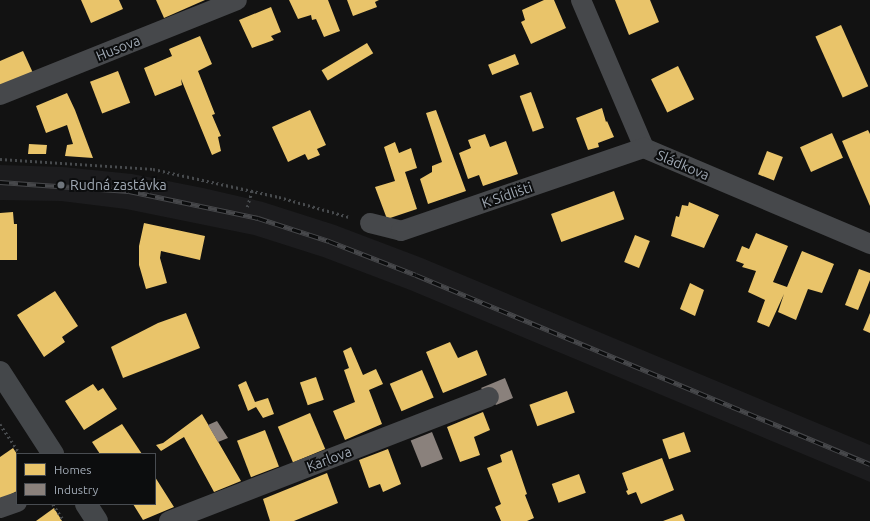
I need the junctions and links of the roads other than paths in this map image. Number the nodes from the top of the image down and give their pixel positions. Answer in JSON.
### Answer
{"nodes":[{"id":1,"x":237,"y":0,"type":"edge"},
{"id":2,"x":581,"y":0,"type":"edge"},
{"id":3,"x":0,"y":95,"type":"edge"},
{"id":4,"x":644,"y":148,"type":"junction"},
{"id":5,"x":370,"y":223,"type":"road end"},
{"id":6,"x":870,"y":244,"type":"edge"},
{"id":7,"x":0,"y":372,"type":"edge"},
{"id":8,"x":489,"y":397,"type":"dead end"},
{"id":9,"x":52,"y":453,"type":"edge"},
{"id":10,"x":16,"y":502,"type":"edge"},
{"id":11,"x":87,"y":505,"type":"edge"},
{"id":12,"x":0,"y":508,"type":"edge"},
{"id":13,"x":97,"y":521,"type":"edge"},
{"id":14,"x":169,"y":521,"type":"edge"}],
"edges":[{"from":1,"to":3,"type":"street","name":"Husova"},
{"from":2,"to":4,"type":"street","name":"Sládkova"},
{"from":4,"to":5,"type":"street","name":"K Sídlišti"},
{"from":4,"to":6,"type":"street","name":"Sládkova"},
{"from":7,"to":9,"type":"main road"},
{"from":8,"to":14,"type":"street","name":"Karlova"},
{"from":10,"to":12,"type":"street"},
{"from":11,"to":13,"type":"main road"}]}
